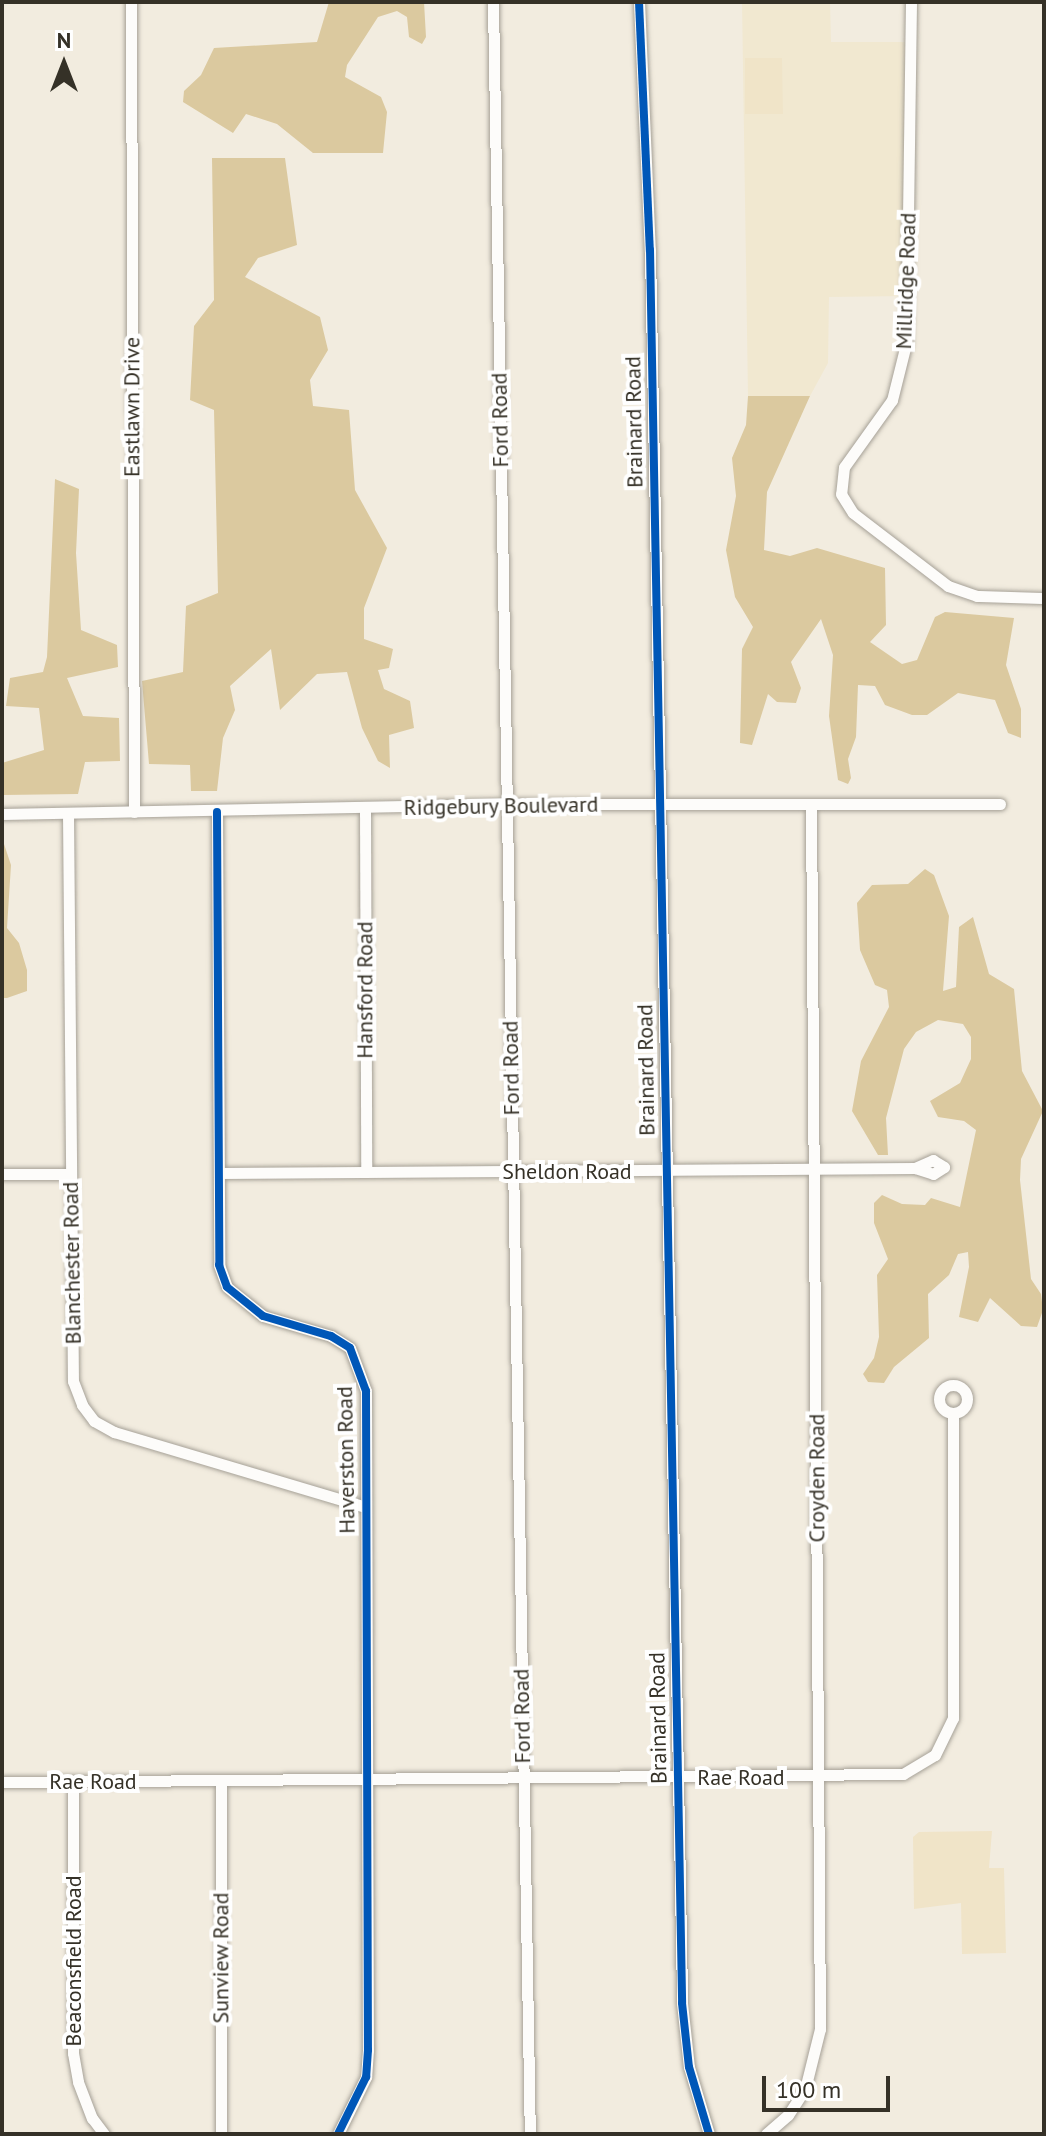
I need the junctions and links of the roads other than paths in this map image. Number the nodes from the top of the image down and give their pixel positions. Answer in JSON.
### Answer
{"nodes":[{"id":1,"x":131,"y":2,"type":"edge"},
{"id":2,"x":493,"y":2,"type":"edge"},
{"id":3,"x":639,"y":2,"type":"edge"},
{"id":4,"x":911,"y":2,"type":"edge"},
{"id":5,"x":1044,"y":598,"type":"edge"},
{"id":6,"x":505,"y":804,"type":"junction"},
{"id":7,"x":657,"y":804,"type":"junction"},
{"id":8,"x":811,"y":804,"type":"junction"},
{"id":9,"x":1000,"y":804,"type":"dead end"},
{"id":10,"x":365,"y":808,"type":"junction"},
{"id":11,"x":134,"y":812,"type":"junction"},
{"id":12,"x":217,"y":812,"type":"junction"},
{"id":13,"x":68,"y":813,"type":"junction"},
{"id":14,"x":2,"y":814,"type":"edge"},
{"id":15,"x":915,"y":1168,"type":"dead end"},
{"id":16,"x":816,"y":1169,"type":"junction"},
{"id":17,"x":366,"y":1172,"type":"junction"},
{"id":18,"x":513,"y":1172,"type":"junction"},
{"id":19,"x":666,"y":1172,"type":"junction"},
{"id":20,"x":219,"y":1173,"type":"junction"},
{"id":21,"x":2,"y":1174,"type":"edge"},
{"id":22,"x":71,"y":1174,"type":"junction"},
{"id":23,"x":953,"y":1413,"type":"dead end"},
{"id":24,"x":366,"y":1507,"type":"junction"},
{"id":25,"x":818,"y":1777,"type":"junction"},
{"id":26,"x":677,"y":1778,"type":"junction"},
{"id":27,"x":524,"y":1779,"type":"junction"},
{"id":28,"x":73,"y":1781,"type":"junction"},
{"id":29,"x":366,"y":1781,"type":"junction"},
{"id":30,"x":2,"y":1782,"type":"edge"},
{"id":31,"x":221,"y":1782,"type":"junction"},
{"id":32,"x":104,"y":2134,"type":"edge"},
{"id":33,"x":221,"y":2134,"type":"edge"},
{"id":34,"x":338,"y":2134,"type":"edge"},
{"id":35,"x":530,"y":2134,"type":"edge"},
{"id":36,"x":709,"y":2134,"type":"edge"},
{"id":37,"x":766,"y":2134,"type":"edge"}],
"edges":[{"from":1,"to":11,"type":"street","name":"Eastlawn Drive"},
{"from":2,"to":6,"type":"street","name":"Ford Road"},
{"from":3,"to":7,"type":"street","name":"Brainard Road"},
{"from":4,"to":5,"type":"street","name":"Millridge Road"},
{"from":6,"to":7,"type":"street","name":"Ridgebury Boulevard"},
{"from":6,"to":10,"type":"street","name":"Ridgebury Boulevard"},
{"from":6,"to":18,"type":"street","name":"Ford Road"},
{"from":7,"to":8,"type":"street","name":"Ridgebury Boulevard"},
{"from":7,"to":19,"type":"street","name":"Brainard Road"},
{"from":8,"to":9,"type":"street","name":"Ridgebury Boulevard"},
{"from":8,"to":16,"type":"street","name":"Croyden Road"},
{"from":10,"to":12,"type":"street","name":"Ridgebury Boulevard"},
{"from":10,"to":17,"type":"street","name":"Hansford Road"},
{"from":11,"to":12,"type":"street","name":"Ridgebury Boulevard"},
{"from":11,"to":13,"type":"street","name":"Ridgebury Boulevard"},
{"from":12,"to":20,"type":"street","name":"Haverston Road"},
{"from":13,"to":14,"type":"street","name":"Ridgebury Boulevard"},
{"from":13,"to":22,"type":"street","name":"Blanchester Road"},
{"from":15,"to":16,"type":"street","name":"Sheldon Road"},
{"from":16,"to":19,"type":"street","name":"Sheldon Road"},
{"from":16,"to":25,"type":"street","name":"Croyden Road"},
{"from":17,"to":18,"type":"street","name":"Sheldon Road"},
{"from":17,"to":20,"type":"street","name":"Sheldon Road"},
{"from":18,"to":19,"type":"street","name":"Sheldon Road"},
{"from":18,"to":27,"type":"street","name":"Ford Road"},
{"from":19,"to":26,"type":"street","name":"Brainard Road"},
{"from":20,"to":24,"type":"street","name":"Haverston Road"},
{"from":21,"to":22,"type":"street"},
{"from":22,"to":24,"type":"street","name":"Blanchester Road"},
{"from":23,"to":25,"type":"street","name":"Rae Road"},
{"from":24,"to":29,"type":"street","name":"Haverston Road"},
{"from":25,"to":26,"type":"street","name":"Rae Road"},
{"from":25,"to":37,"type":"street","name":"Croyden Road"},
{"from":26,"to":27,"type":"street","name":"Rae Road"},
{"from":26,"to":36,"type":"street","name":"Brainard Road"},
{"from":27,"to":29,"type":"street","name":"Rae Road"},
{"from":27,"to":35,"type":"street","name":"Ford Road"},
{"from":28,"to":30,"type":"street","name":"Rae Road"},
{"from":28,"to":31,"type":"street","name":"Rae Road"},
{"from":28,"to":32,"type":"street","name":"Beaconsfield Road"},
{"from":29,"to":31,"type":"street","name":"Rae Road"},
{"from":29,"to":34,"type":"street","name":"Haverston Road"},
{"from":31,"to":33,"type":"street","name":"Sunview Road"}]}
